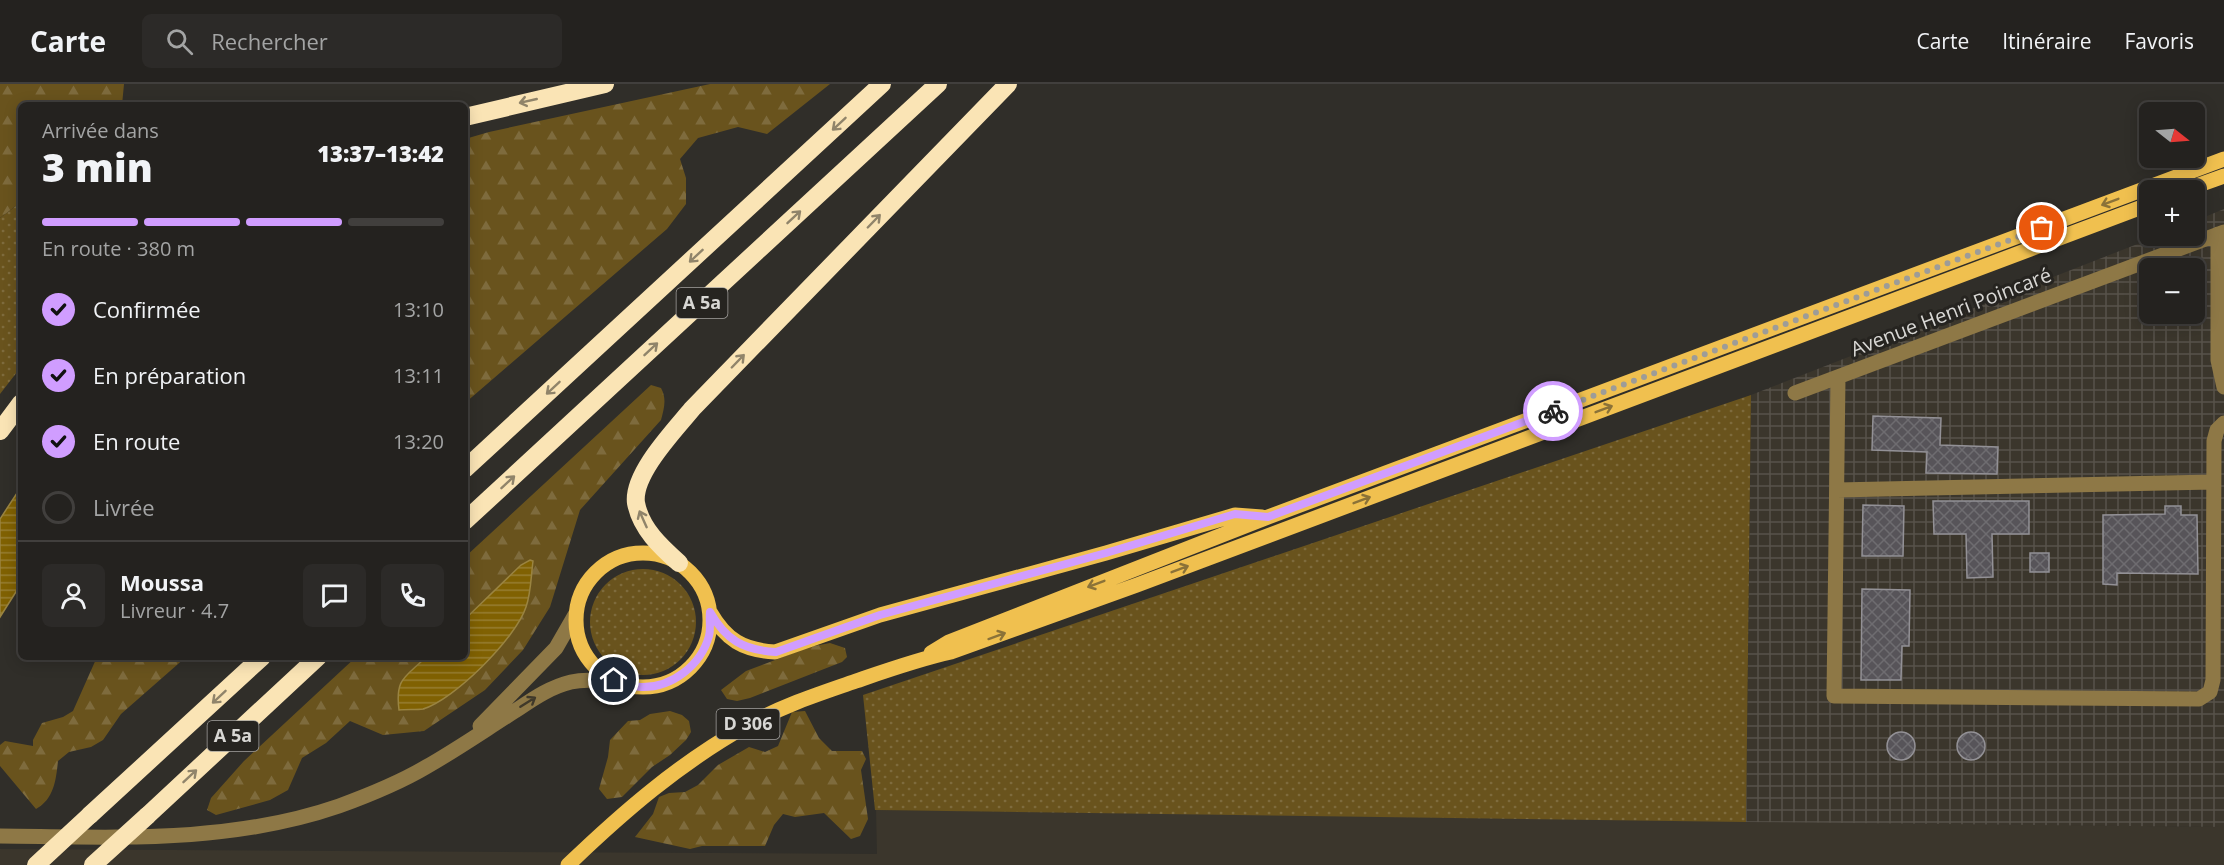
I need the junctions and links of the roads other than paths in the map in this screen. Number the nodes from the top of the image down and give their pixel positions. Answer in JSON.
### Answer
{"nodes":[{"id":1,"x":605,"y":84,"type":"edge"},
{"id":2,"x":882,"y":84,"type":"edge"},
{"id":3,"x":938,"y":84,"type":"edge"},
{"id":4,"x":1008,"y":84,"type":"edge"},
{"id":5,"x":468,"y":116,"type":"edge"},
{"id":6,"x":2224,"y":159,"type":"edge"},
{"id":7,"x":2224,"y":176,"type":"edge"},
{"id":8,"x":2205,"y":183,"type":"edge"},
{"id":9,"x":2139,"y":208,"type":"edge"},
{"id":10,"x":2221,"y":233,"type":"edge"},
{"id":11,"x":1838,"y":378,"type":"junction"},
{"id":12,"x":2224,"y":387,"type":"edge"},
{"id":13,"x":1795,"y":393,"type":"dead end"},
{"id":14,"x":18,"y":407,"type":"edge"},
{"id":15,"x":2224,"y":423,"type":"edge"},
{"id":16,"x":0,"y":431,"type":"edge"},
{"id":17,"x":468,"y":466,"type":"edge"},
{"id":18,"x":2213,"y":483,"type":"junction"},
{"id":19,"x":1837,"y":490,"type":"junction"},
{"id":20,"x":1268,"y":517,"type":"junction"},
{"id":21,"x":468,"y":518,"type":"edge"},
{"id":22,"x":679,"y":564,"type":"junction"},
{"id":23,"x":710,"y":612,"type":"junction"},
{"id":24,"x":575,"y":615,"type":"junction"},
{"id":25,"x":921,"y":659,"type":"junction"},
{"id":26,"x":259,"y":660,"type":"edge"},
{"id":27,"x":315,"y":660,"type":"edge"},
{"id":28,"x":626,"y":684,"type":"junction"},
{"id":29,"x":461,"y":745,"type":"junction"},
{"id":30,"x":0,"y":836,"type":"edge"},
{"id":31,"x":36,"y":865,"type":"edge"},
{"id":32,"x":93,"y":865,"type":"edge"},
{"id":33,"x":568,"y":865,"type":"edge"}],
"edges":[{"from":1,"to":5,"type":"highway","one_way":true},
{"from":2,"to":17,"type":"highway","number":"A 5a","one_way":true},
{"from":21,"to":3,"type":"highway","number":"A 5a","one_way":true},
{"from":22,"to":4,"type":"highway","one_way":true},
{"from":6,"to":20,"type":"main road","number":"D 306","one_way":true},
{"from":7,"to":8,"type":"main road"},
{"from":25,"to":9,"type":"main road","number":"D 306","one_way":true},
{"from":10,"to":11,"type":"street","name":"Avenue Henri Poincaré"},
{"from":10,"to":12,"type":"street"},
{"from":11,"to":13,"type":"street","name":"Avenue Henri Poincaré"},
{"from":11,"to":19,"type":"street"},
{"from":14,"to":16,"type":"highway"},
{"from":15,"to":18,"type":"street"},
{"from":18,"to":19,"type":"street"},
{"from":18,"to":19,"type":"street"},
{"from":20,"to":23,"type":"main road"},
{"from":20,"to":25,"type":"main road","number":"D 306","one_way":true},
{"from":22,"to":23,"type":"main road"},
{"from":22,"to":24,"type":"main road"},
{"from":23,"to":28,"type":"main road"},
{"from":24,"to":28,"type":"main road"},
{"from":24,"to":29,"type":"street"},
{"from":25,"to":33,"type":"main road","number":"D 306"},
{"from":26,"to":31,"type":"highway","number":"A 5a","one_way":true,"bridge":true},
{"from":32,"to":27,"type":"highway","number":"A 5a","one_way":true,"bridge":true},
{"from":29,"to":28,"type":"street","one_way":true},
{"from":29,"to":30,"type":"street"}]}
